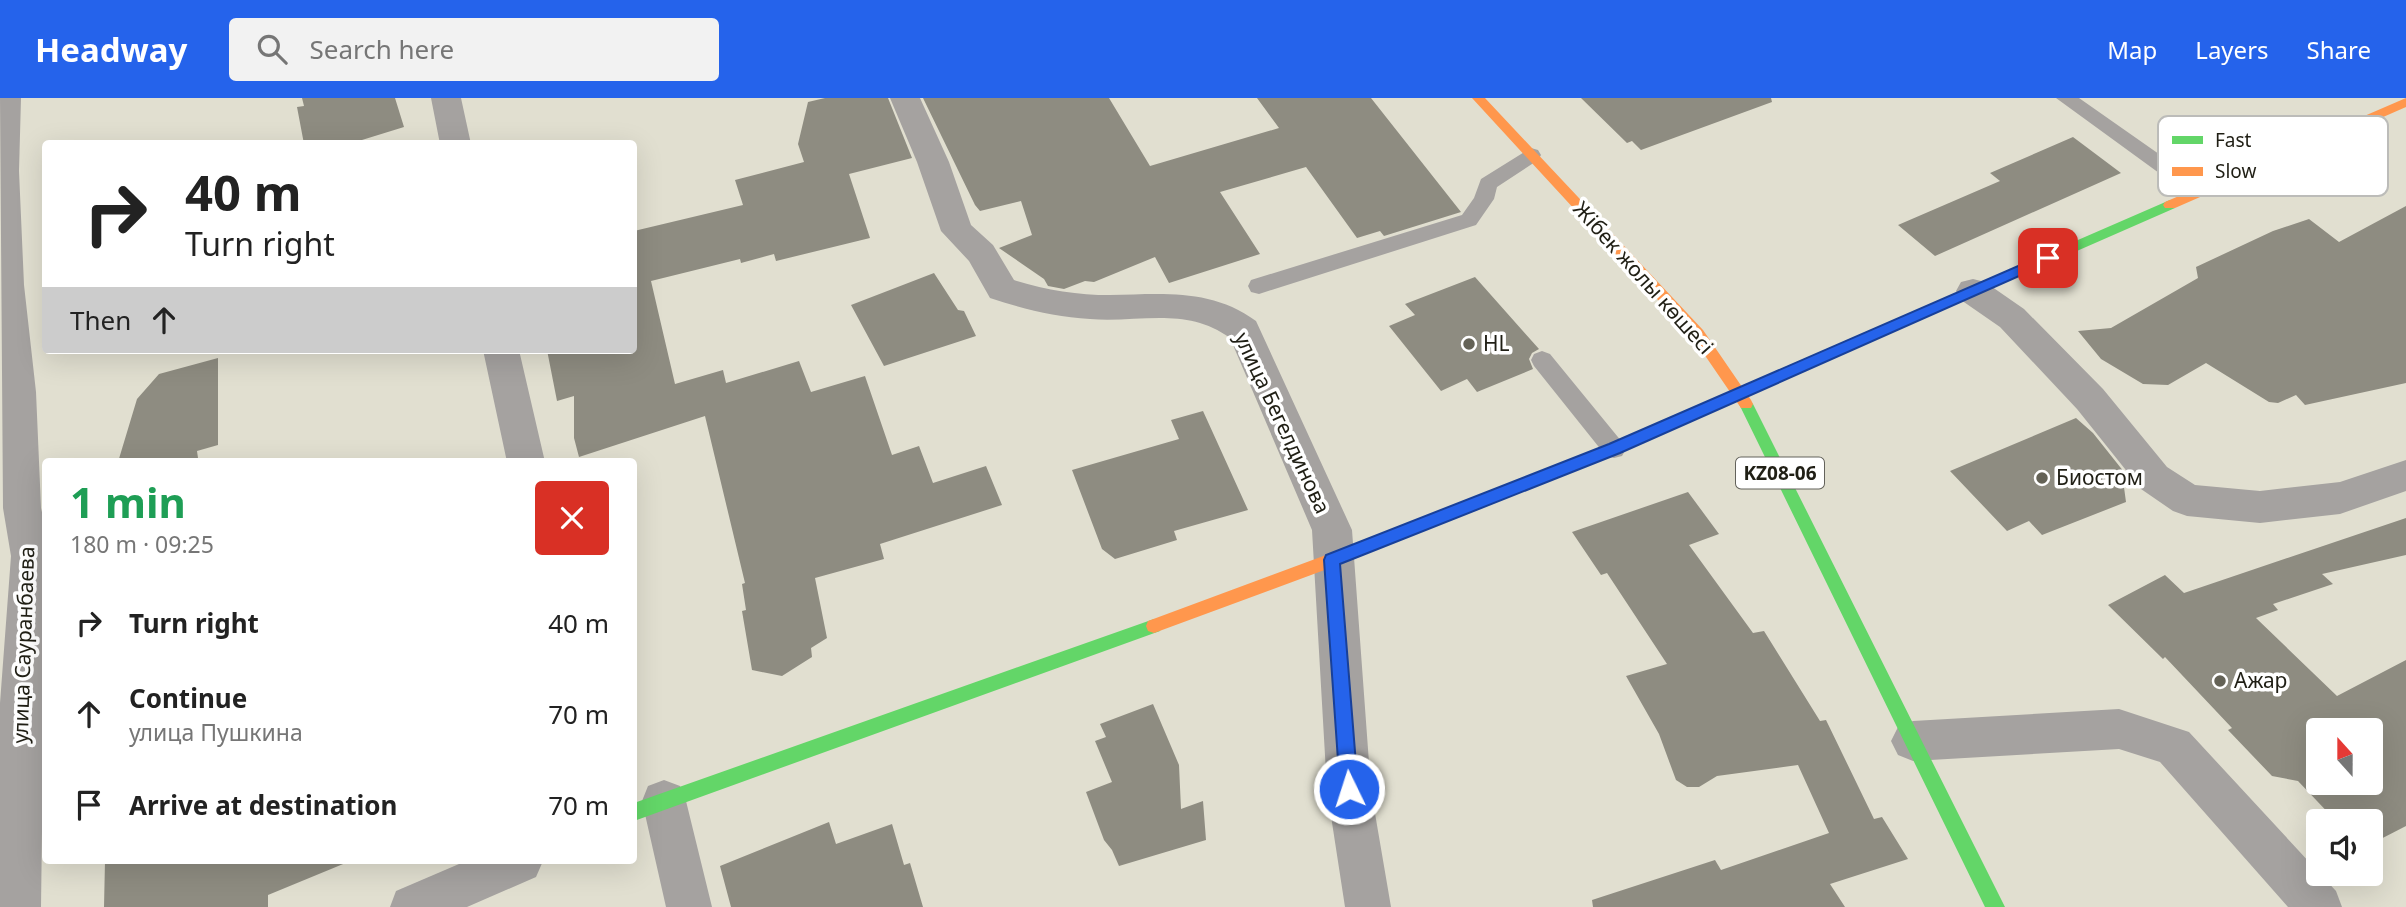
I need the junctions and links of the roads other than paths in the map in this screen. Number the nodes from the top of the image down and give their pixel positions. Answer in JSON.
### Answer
{"nodes":[{"id":1,"x":6,"y":98,"type":"edge"},
{"id":2,"x":446,"y":98,"type":"edge"},
{"id":3,"x":905,"y":98,"type":"edge"},
{"id":4,"x":1478,"y":98,"type":"edge"},
{"id":5,"x":2066,"y":98,"type":"edge"},
{"id":6,"x":2406,"y":102,"type":"edge"},
{"id":7,"x":2374,"y":116,"type":"edge"},
{"id":8,"x":455,"y":140,"type":"edge"},
{"id":9,"x":1531,"y":155,"type":"junction"},
{"id":10,"x":2158,"y":163,"type":"edge"},
{"id":11,"x":2190,"y":196,"type":"edge"},
{"id":12,"x":1259,"y":286,"type":"dead end"},
{"id":13,"x":1973,"y":291,"type":"junction"},
{"id":14,"x":502,"y":354,"type":"edge"},
{"id":15,"x":1542,"y":360,"type":"dead end"},
{"id":16,"x":1740,"y":393,"type":"junction"},
{"id":17,"x":1614,"y":449,"type":"junction"},
{"id":18,"x":525,"y":458,"type":"edge"},
{"id":19,"x":2406,"y":475,"type":"edge"},
{"id":20,"x":11,"y":512,"type":"edge"},
{"id":21,"x":1332,"y":560,"type":"junction"},
{"id":22,"x":1913,"y":741,"type":"junction"},
{"id":23,"x":649,"y":807,"type":"edge"},
{"id":24,"x":513,"y":864,"type":"edge"},
{"id":25,"x":18,"y":907,"type":"edge"},
{"id":26,"x":413,"y":907,"type":"edge"},
{"id":27,"x":689,"y":907,"type":"edge"},
{"id":28,"x":1368,"y":907,"type":"edge"},
{"id":29,"x":1995,"y":907,"type":"edge"},
{"id":30,"x":2319,"y":907,"type":"edge"}],
"edges":[{"from":1,"to":20,"type":"street","name":"улица Сауранбаева"},
{"from":2,"to":8,"type":"street"},
{"from":3,"to":21,"type":"street","name":"улица Бегелдинова"},
{"from":4,"to":9,"type":"main road","name":"Жібек жолы көшесі","number":"KZ08-06"},
{"from":5,"to":10,"type":"lane"},
{"from":6,"to":7,"type":"main road"},
{"from":9,"to":12,"type":"lane"},
{"from":9,"to":16,"type":"main road","name":"Жібек жолы көшесі","number":"KZ08-06"},
{"from":11,"to":13,"type":"main road"},
{"from":13,"to":16,"type":"main road"},
{"from":13,"to":19,"type":"street"},
{"from":14,"to":18,"type":"street"},
{"from":15,"to":17,"type":"lane"},
{"from":16,"to":17,"type":"main road"},
{"from":16,"to":22,"type":"main road","name":"Жібек жолы көшесі","number":"KZ08-06"},
{"from":17,"to":21,"type":"main road"},
{"from":20,"to":25,"type":"street","name":"улица Сауранбаева"},
{"from":21,"to":23,"type":"main road"},
{"from":21,"to":28,"type":"street","name":"улица Бегелдинова"},
{"from":22,"to":29,"type":"main road","name":"Жібек жолы көшесі","number":"KZ08-06"},
{"from":22,"to":30,"type":"street"},
{"from":23,"to":27,"type":"street"},
{"from":24,"to":26,"type":"street"}]}
